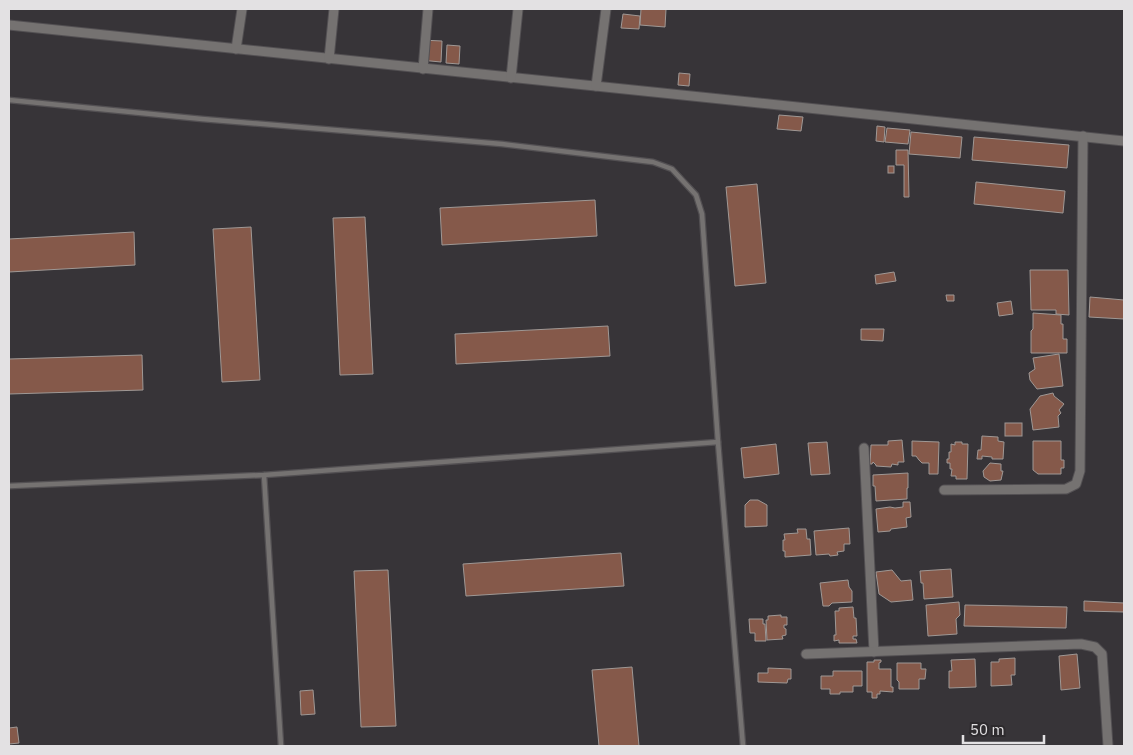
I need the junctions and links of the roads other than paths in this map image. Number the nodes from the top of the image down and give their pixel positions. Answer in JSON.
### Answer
{"nodes":[{"id":1,"x":242,"y":9,"type":"edge"},
{"id":2,"x":334,"y":9,"type":"edge"},
{"id":3,"x":428,"y":9,"type":"edge"},
{"id":4,"x":518,"y":9,"type":"edge"},
{"id":5,"x":606,"y":9,"type":"edge"},
{"id":6,"x":9,"y":25,"type":"edge"},
{"id":7,"x":236,"y":49,"type":"junction"},
{"id":8,"x":329,"y":59,"type":"junction"},
{"id":9,"x":423,"y":69,"type":"junction"},
{"id":10,"x":511,"y":78,"type":"junction"},
{"id":11,"x":596,"y":86,"type":"junction"},
{"id":12,"x":9,"y":100,"type":"edge"},
{"id":13,"x":1083,"y":136,"type":"junction"},
{"id":14,"x":1124,"y":140,"type":"edge"},
{"id":15,"x":718,"y":442,"type":"junction"},
{"id":16,"x":864,"y":448,"type":"dead end"},
{"id":17,"x":264,"y":475,"type":"junction"},
{"id":18,"x":9,"y":486,"type":"edge"},
{"id":19,"x":944,"y":490,"type":"dead end"},
{"id":20,"x":874,"y":652,"type":"junction"},
{"id":21,"x":806,"y":654,"type":"dead end"},
{"id":22,"x":281,"y":746,"type":"edge"},
{"id":23,"x":743,"y":746,"type":"edge"},
{"id":24,"x":1108,"y":746,"type":"edge"}],
"edges":[{"from":1,"to":7,"type":"street"},
{"from":2,"to":8,"type":"street"},
{"from":3,"to":9,"type":"street"},
{"from":4,"to":10,"type":"street"},
{"from":5,"to":11,"type":"street"},
{"from":6,"to":7,"type":"street"},
{"from":7,"to":8,"type":"street"},
{"from":8,"to":9,"type":"street"},
{"from":9,"to":10,"type":"street"},
{"from":10,"to":11,"type":"street"},
{"from":11,"to":13,"type":"street"},
{"from":12,"to":15,"type":"lane"},
{"from":13,"to":14,"type":"street"},
{"from":13,"to":19,"type":"street"},
{"from":15,"to":17,"type":"lane"},
{"from":15,"to":23,"type":"lane"},
{"from":16,"to":20,"type":"street"},
{"from":17,"to":18,"type":"lane"},
{"from":17,"to":22,"type":"lane"},
{"from":20,"to":21,"type":"street"},
{"from":20,"to":24,"type":"street"}]}
